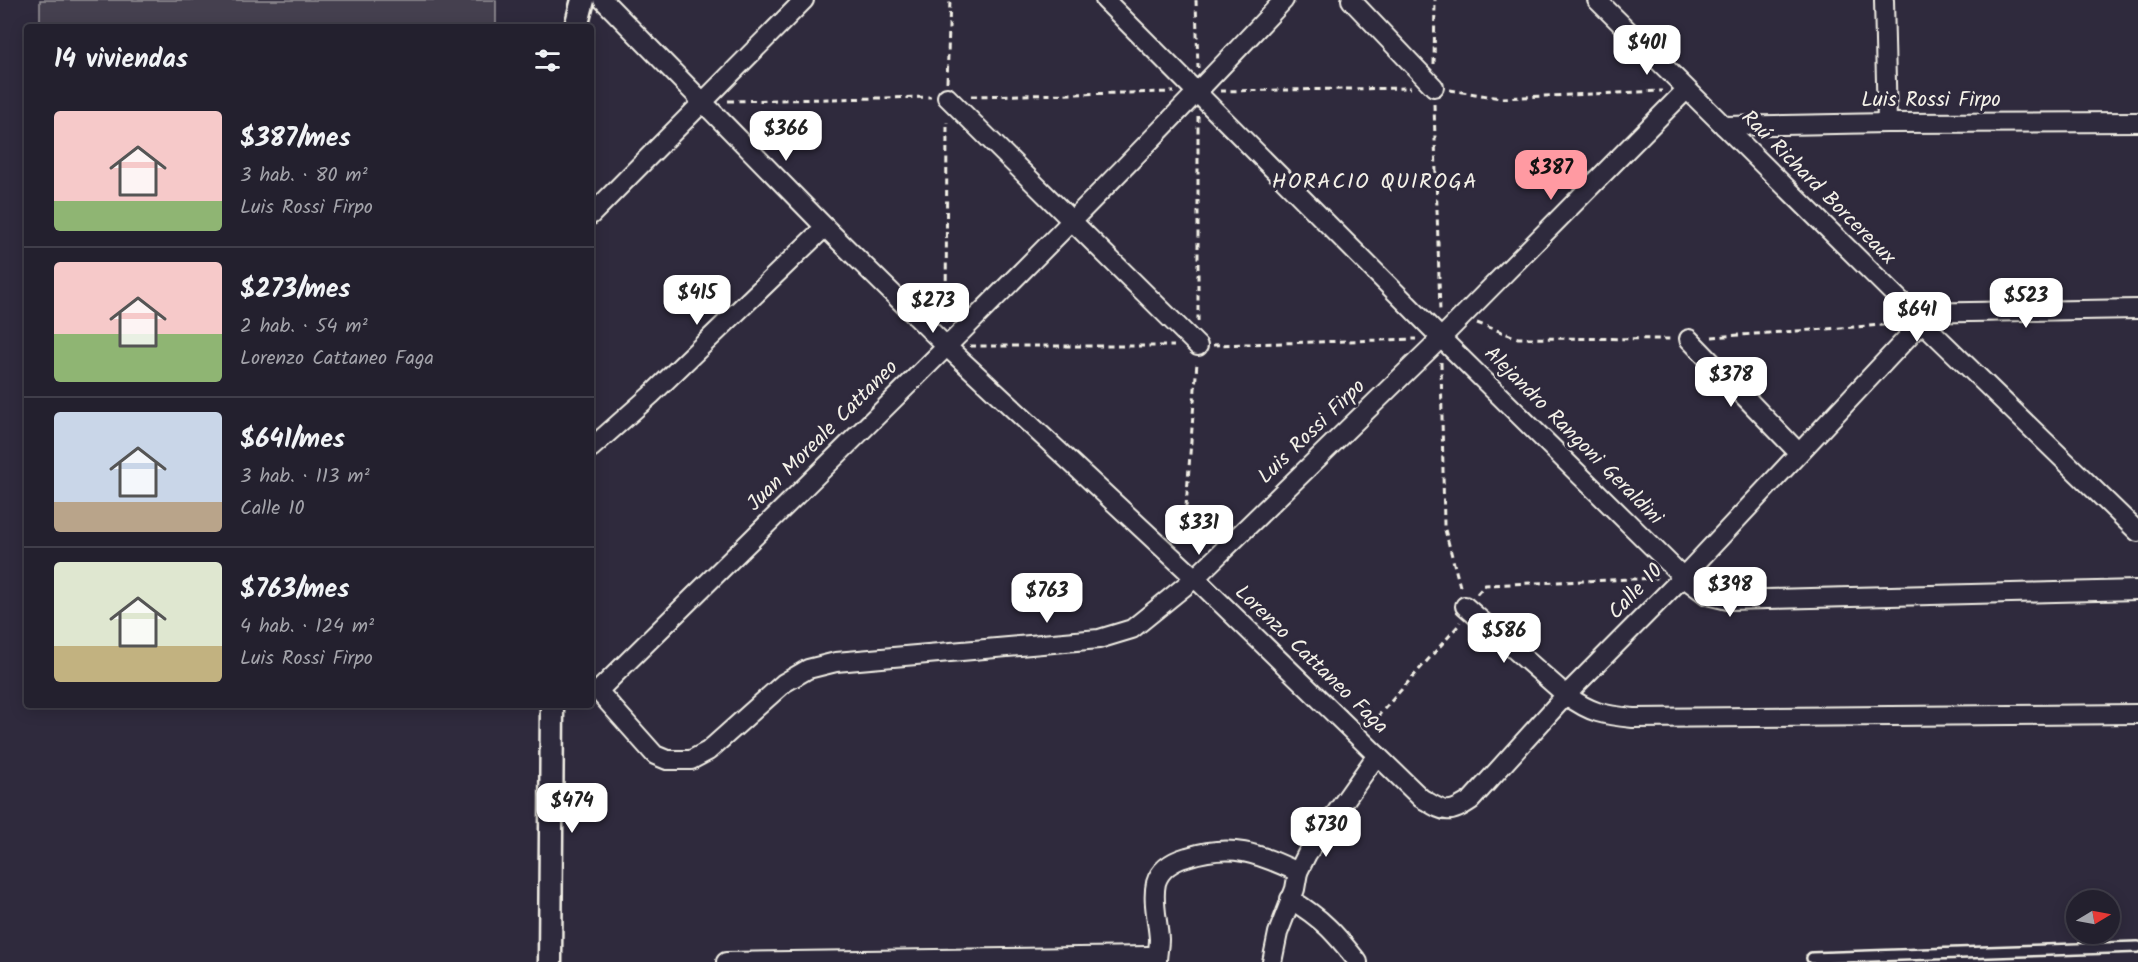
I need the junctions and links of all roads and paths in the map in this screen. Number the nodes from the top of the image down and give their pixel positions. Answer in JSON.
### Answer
{"nodes":[{"id":1,"x":583,"y":0,"type":"edge"},
{"id":2,"x":603,"y":0,"type":"edge"},
{"id":3,"x":804,"y":0,"type":"edge"},
{"id":4,"x":950,"y":0,"type":"edge"},
{"id":5,"x":1105,"y":0,"type":"edge"},
{"id":6,"x":1196,"y":0,"type":"edge"},
{"id":7,"x":1284,"y":0,"type":"edge"},
{"id":8,"x":1351,"y":0,"type":"edge"},
{"id":9,"x":1436,"y":0,"type":"edge"},
{"id":10,"x":1597,"y":0,"type":"edge"},
{"id":11,"x":1884,"y":0,"type":"edge"},
{"id":12,"x":577,"y":24,"type":"edge"},
{"id":13,"x":1434,"y":87,"type":"junction"},
{"id":14,"x":1686,"y":90,"type":"junction"},
{"id":15,"x":1198,"y":92,"type":"junction"},
{"id":16,"x":947,"y":97,"type":"junction"},
{"id":17,"x":702,"y":102,"type":"junction"},
{"id":18,"x":2138,"y":122,"type":"edge"},
{"id":19,"x":1887,"y":123,"type":"junction"},
{"id":20,"x":1724,"y":126,"type":"junction"},
{"id":21,"x":594,"y":212,"type":"edge"},
{"id":22,"x":1072,"y":221,"type":"junction"},
{"id":23,"x":825,"y":227,"type":"junction"},
{"id":24,"x":2138,"y":309,"type":"edge"},
{"id":25,"x":1461,"y":318,"type":"junction"},
{"id":26,"x":1918,"y":318,"type":"junction"},
{"id":27,"x":1441,"y":338,"type":"junction"},
{"id":28,"x":1689,"y":339,"type":"junction"},
{"id":29,"x":946,"y":346,"type":"junction"},
{"id":30,"x":1198,"y":346,"type":"junction"},
{"id":31,"x":594,"y":445,"type":"edge"},
{"id":32,"x":1799,"y":453,"type":"junction"},
{"id":33,"x":2138,"y":532,"type":"edge"},
{"id":34,"x":1162,"y":547,"type":"junction"},
{"id":35,"x":1683,"y":577,"type":"junction"},
{"id":36,"x":1196,"y":578,"type":"junction"},
{"id":37,"x":2138,"y":590,"type":"edge"},
{"id":38,"x":1465,"y":606,"type":"junction"},
{"id":39,"x":594,"y":691,"type":"edge"},
{"id":40,"x":1566,"y":695,"type":"junction"},
{"id":41,"x":552,"y":708,"type":"edge"},
{"id":42,"x":2138,"y":714,"type":"edge"},
{"id":43,"x":1359,"y":738,"type":"junction"},
{"id":44,"x":1377,"y":755,"type":"junction"},
{"id":45,"x":1421,"y":798,"type":"joint"},
{"id":46,"x":1298,"y":872,"type":"junction"},
{"id":47,"x":1290,"y":899,"type":"junction"},
{"id":48,"x":2138,"y":947,"type":"edge"},
{"id":49,"x":1812,"y":958,"type":"dead end"},
{"id":50,"x":926,"y":961,"type":"edge"},
{"id":51,"x":1157,"y":961,"type":"edge"},
{"id":52,"x":550,"y":962,"type":"edge"},
{"id":53,"x":726,"y":962,"type":"edge"},
{"id":54,"x":1272,"y":962,"type":"edge"},
{"id":55,"x":1358,"y":962,"type":"edge"}],
"edges":[{"from":1,"to":12,"type":"street"},
{"from":2,"to":17,"type":"street","name":"Lorenzo Cattaneo Faga"},
{"from":3,"to":17,"type":"street"},
{"from":4,"to":16,"type":"path"},
{"from":5,"to":15,"type":"street","name":"Alejandro Rangoni Geraldini"},
{"from":6,"to":15,"type":"path"},
{"from":7,"to":15,"type":"street","name":"Juan Moreale Cattaneo"},
{"from":8,"to":13,"type":"street"},
{"from":9,"to":13,"type":"path"},
{"from":10,"to":14,"type":"street","name":"Raú Richard Borcereaux"},
{"from":11,"to":19,"type":"street"},
{"from":13,"to":14,"type":"path"},
{"from":13,"to":15,"type":"path"},
{"from":13,"to":27,"type":"path"},
{"from":14,"to":20,"type":"street","name":"Raú Richard Borcereaux"},
{"from":14,"to":25,"type":"street","name":"Luis Rossi Firpo"},
{"from":15,"to":16,"type":"path"},
{"from":15,"to":22,"type":"street","name":"Juan Moreale Cattaneo"},
{"from":15,"to":27,"type":"street","name":"Alejandro Rangoni Geraldini"},
{"from":15,"to":30,"type":"path"},
{"from":16,"to":17,"type":"path"},
{"from":16,"to":22,"type":"street"},
{"from":16,"to":29,"type":"path"},
{"from":17,"to":21,"type":"street"},
{"from":17,"to":23,"type":"street","name":"Lorenzo Cattaneo Faga"},
{"from":18,"to":19,"type":"street","name":"Luis Rossi Firpo"},
{"from":19,"to":20,"type":"street","name":"Luis Rossi Firpo"},
{"from":20,"to":26,"type":"street","name":"Raú Richard Borcereaux"},
{"from":22,"to":29,"type":"street","name":"Juan Moreale Cattaneo"},
{"from":22,"to":30,"type":"street"},
{"from":23,"to":29,"type":"street","name":"Lorenzo Cattaneo Faga"},
{"from":23,"to":31,"type":"street"},
{"from":24,"to":26,"type":"street"},
{"from":25,"to":27,"type":"street","name":"Luis Rossi Firpo"},
{"from":25,"to":28,"type":"path"},
{"from":26,"to":28,"type":"path"},
{"from":26,"to":32,"type":"street","name":"Calle 10"},
{"from":26,"to":33,"type":"street","name":"Raú Richard Borcereaux"},
{"from":27,"to":30,"type":"path"},
{"from":27,"to":35,"type":"street","name":"Alejandro Rangoni Geraldini"},
{"from":27,"to":36,"type":"street","name":"Luis Rossi Firpo"},
{"from":27,"to":38,"type":"path"},
{"from":28,"to":32,"type":"street"},
{"from":29,"to":30,"type":"path"},
{"from":29,"to":34,"type":"street","name":"Lorenzo Cattaneo Faga"},
{"from":29,"to":39,"type":"street","name":"Juan Moreale Cattaneo"},
{"from":30,"to":34,"type":"path"},
{"from":32,"to":35,"type":"street","name":"Calle 10"},
{"from":34,"to":36,"type":"street","name":"Lorenzo Cattaneo Faga"},
{"from":35,"to":37,"type":"street","name":"Alejandro Rangoni Geraldini"},
{"from":35,"to":38,"type":"path"},
{"from":35,"to":40,"type":"street","name":"Calle 10"},
{"from":36,"to":39,"type":"street","name":"Luis Rossi Firpo"},
{"from":36,"to":43,"type":"street","name":"Lorenzo Cattaneo Faga"},
{"from":38,"to":40,"type":"street"},
{"from":38,"to":43,"type":"path"},
{"from":40,"to":42,"type":"street"},
{"from":40,"to":45,"type":"street","name":"Calle 10"},
{"from":41,"to":52,"type":"street"},
{"from":43,"to":44,"type":"street","name":"Lorenzo Cattaneo Faga"},
{"from":44,"to":45,"type":"street","name":"Lorenzo Cattaneo Faga"},
{"from":44,"to":46,"type":"street"},
{"from":46,"to":47,"type":"street"},
{"from":46,"to":51,"type":"street"},
{"from":47,"to":54,"type":"street"},
{"from":47,"to":55,"type":"street"},
{"from":48,"to":49,"type":"lane"},
{"from":50,"to":51,"type":"street"},
{"from":50,"to":53,"type":"street"}]}
